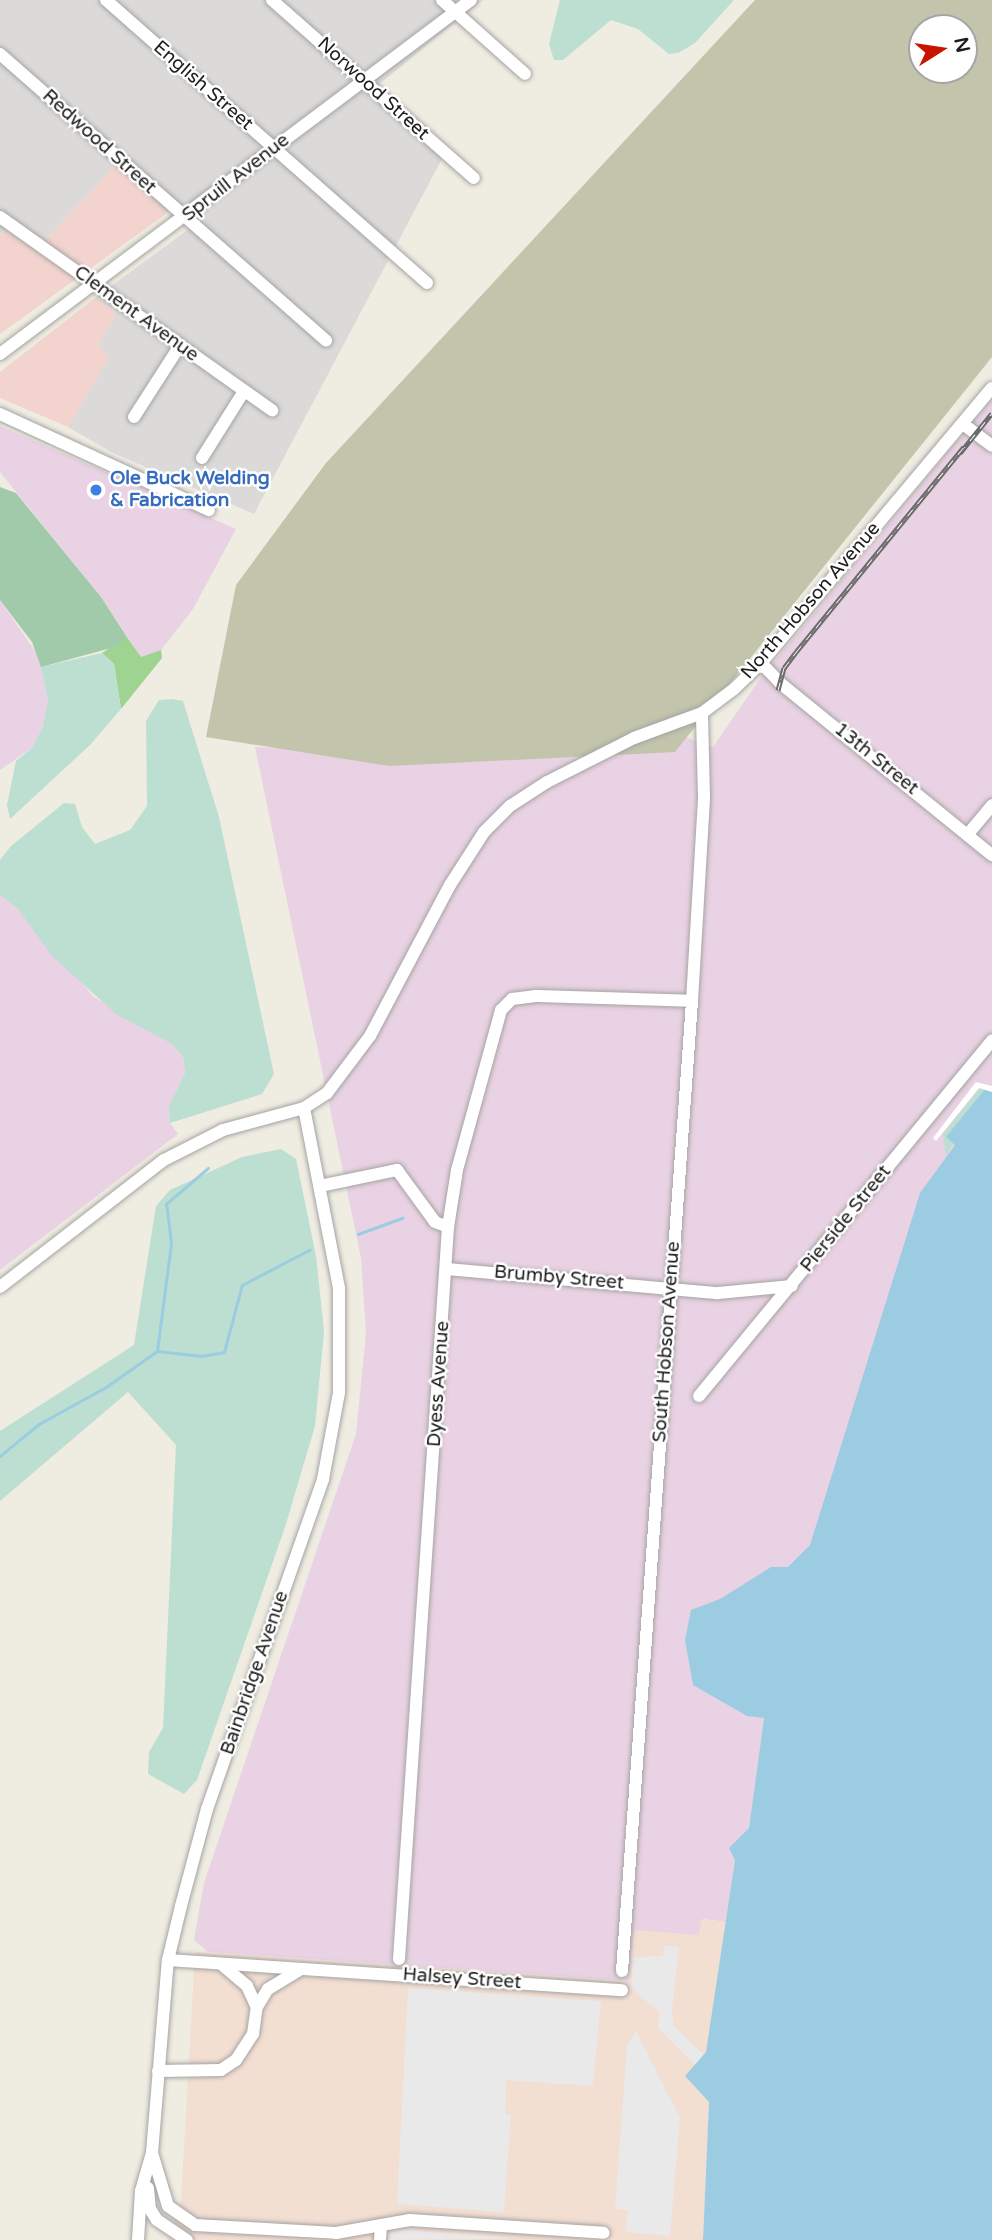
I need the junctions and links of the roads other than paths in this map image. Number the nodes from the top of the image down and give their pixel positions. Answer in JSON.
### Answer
{"nodes":[{"id":1,"x":106,"y":0,"type":"edge"},
{"id":2,"x":272,"y":0,"type":"edge"},
{"id":3,"x":442,"y":0,"type":"edge"},
{"id":4,"x":471,"y":0,"type":"edge"},
{"id":5,"x":457,"y":14,"type":"junction"},
{"id":6,"x":0,"y":54,"type":"edge"},
{"id":7,"x":525,"y":74,"type":"dead end"},
{"id":8,"x":364,"y":82,"type":"junction"},
{"id":9,"x":274,"y":148,"type":"junction"},
{"id":10,"x":474,"y":178,"type":"dead end"},
{"id":11,"x":0,"y":218,"type":"edge"},
{"id":12,"x":185,"y":218,"type":"junction"},
{"id":13,"x":427,"y":283,"type":"dead end"},
{"id":14,"x":93,"y":284,"type":"junction"},
{"id":15,"x":326,"y":340,"type":"dead end"},
{"id":16,"x":179,"y":347,"type":"junction"},
{"id":17,"x":0,"y":354,"type":"edge"},
{"id":18,"x":992,"y":388,"type":"edge"},
{"id":19,"x":244,"y":391,"type":"junction"},
{"id":20,"x":272,"y":410,"type":"dead end"},
{"id":21,"x":0,"y":414,"type":"edge"},
{"id":22,"x":134,"y":417,"type":"dead end"},
{"id":23,"x":963,"y":424,"type":"junction"},
{"id":24,"x":992,"y":446,"type":"edge"},
{"id":25,"x":202,"y":458,"type":"dead end"},
{"id":26,"x":209,"y":510,"type":"dead end"},
{"id":27,"x":761,"y":663,"type":"junction"},
{"id":28,"x":702,"y":713,"type":"junction"},
{"id":29,"x":992,"y":805,"type":"edge"},
{"id":30,"x":968,"y":834,"type":"junction"},
{"id":31,"x":992,"y":855,"type":"edge"},
{"id":32,"x":692,"y":1001,"type":"junction"},
{"id":33,"x":992,"y":1040,"type":"edge"},
{"id":34,"x":304,"y":1108,"type":"junction"},
{"id":35,"x":320,"y":1186,"type":"junction"},
{"id":36,"x":448,"y":1227,"type":"junction"},
{"id":37,"x":447,"y":1269,"type":"junction"},
{"id":38,"x":793,"y":1286,"type":"junction"},
{"id":39,"x":0,"y":1287,"type":"edge"},
{"id":40,"x":671,"y":1288,"type":"junction"},
{"id":41,"x":699,"y":1396,"type":"dead end"},
{"id":42,"x":399,"y":1959,"type":"dead end"},
{"id":43,"x":168,"y":1960,"type":"junction"},
{"id":44,"x":220,"y":1964,"type":"junction"},
{"id":45,"x":302,"y":1970,"type":"junction"},
{"id":46,"x":622,"y":1970,"type":"dead end"},
{"id":47,"x":622,"y":1990,"type":"dead end"},
{"id":48,"x":257,"y":2007,"type":"junction"},
{"id":49,"x":158,"y":2071,"type":"junction"},
{"id":50,"x":152,"y":2153,"type":"junction"},
{"id":51,"x":164,"y":2199,"type":"junction"},
{"id":52,"x":160,"y":2223,"type":"junction"},
{"id":53,"x":381,"y":2225,"type":"junction"},
{"id":54,"x":604,"y":2233,"type":"dead end"},
{"id":55,"x":158,"y":2238,"type":"dead end"},
{"id":56,"x":138,"y":2240,"type":"edge"},
{"id":57,"x":187,"y":2240,"type":"edge"},
{"id":58,"x":359,"y":2240,"type":"edge"},
{"id":59,"x":380,"y":2240,"type":"edge"}],
"edges":[{"from":1,"to":9,"type":"street","name":"English Street"},
{"from":2,"to":8,"type":"street","name":"Norwood Street"},
{"from":3,"to":5,"type":"street"},
{"from":4,"to":5,"type":"street","name":"Spruill Avenue"},
{"from":5,"to":7,"type":"street"},
{"from":5,"to":8,"type":"street","name":"Spruill Avenue"},
{"from":6,"to":12,"type":"street","name":"Redwood Street"},
{"from":8,"to":9,"type":"street","name":"Spruill Avenue"},
{"from":8,"to":10,"type":"street","name":"Norwood Street"},
{"from":9,"to":12,"type":"street","name":"Spruill Avenue"},
{"from":9,"to":13,"type":"street","name":"English Street"},
{"from":11,"to":14,"type":"street","name":"Clement Avenue"},
{"from":12,"to":14,"type":"street","name":"Spruill Avenue"},
{"from":12,"to":15,"type":"street","name":"Redwood Street"},
{"from":14,"to":16,"type":"street","name":"Clement Avenue"},
{"from":14,"to":17,"type":"street","name":"Spruill Avenue"},
{"from":16,"to":19,"type":"street","name":"Clement Avenue"},
{"from":16,"to":22,"type":"street"},
{"from":18,"to":23,"type":"street","name":"North Hobson Avenue"},
{"from":19,"to":20,"type":"street","name":"Clement Avenue"},
{"from":19,"to":25,"type":"street"},
{"from":21,"to":26,"type":"street"},
{"from":23,"to":24,"type":"street"},
{"from":23,"to":27,"type":"street","name":"North Hobson Avenue"},
{"from":27,"to":28,"type":"street","name":"North Hobson Avenue"},
{"from":27,"to":30,"type":"street","name":"13th Street"},
{"from":28,"to":32,"type":"street","name":"South Hobson Avenue"},
{"from":28,"to":34,"type":"street","name":"North Hobson Avenue"},
{"from":29,"to":30,"type":"street"},
{"from":30,"to":31,"type":"street","name":"13th Street"},
{"from":32,"to":36,"type":"street","name":"Dyess Avenue"},
{"from":32,"to":40,"type":"street","name":"South Hobson Avenue"},
{"from":33,"to":38,"type":"street","name":"Pierside Street"},
{"from":34,"to":35,"type":"street","name":"Bainbridge Avenue"},
{"from":34,"to":39,"type":"street"},
{"from":35,"to":36,"type":"street"},
{"from":35,"to":43,"type":"street","name":"Bainbridge Avenue"},
{"from":36,"to":37,"type":"street","name":"Dyess Avenue"},
{"from":37,"to":40,"type":"street","name":"Brumby Street"},
{"from":37,"to":42,"type":"street","name":"Dyess Avenue"},
{"from":38,"to":40,"type":"street","name":"Brumby Street"},
{"from":38,"to":41,"type":"street","name":"Pierside Street"},
{"from":40,"to":46,"type":"street","name":"South Hobson Avenue"},
{"from":43,"to":44,"type":"street","name":"Halsey Street"},
{"from":43,"to":49,"type":"street","name":"Bainbridge Avenue"},
{"from":44,"to":45,"type":"street","name":"Halsey Street"},
{"from":44,"to":48,"type":"street"},
{"from":45,"to":47,"type":"street","name":"Halsey Street"},
{"from":45,"to":48,"type":"street"},
{"from":48,"to":49,"type":"street"},
{"from":49,"to":50,"type":"street","name":"Bainbridge Avenue"},
{"from":50,"to":51,"type":"street"},
{"from":50,"to":52,"type":"street"},
{"from":50,"to":56,"type":"street","name":"Bainbridge Avenue"},
{"from":51,"to":52,"type":"street"},
{"from":51,"to":53,"type":"street"},
{"from":52,"to":55,"type":"street"},
{"from":52,"to":57,"type":"street"},
{"from":53,"to":54,"type":"street"},
{"from":53,"to":58,"type":"street"},
{"from":53,"to":59,"type":"street"}]}
